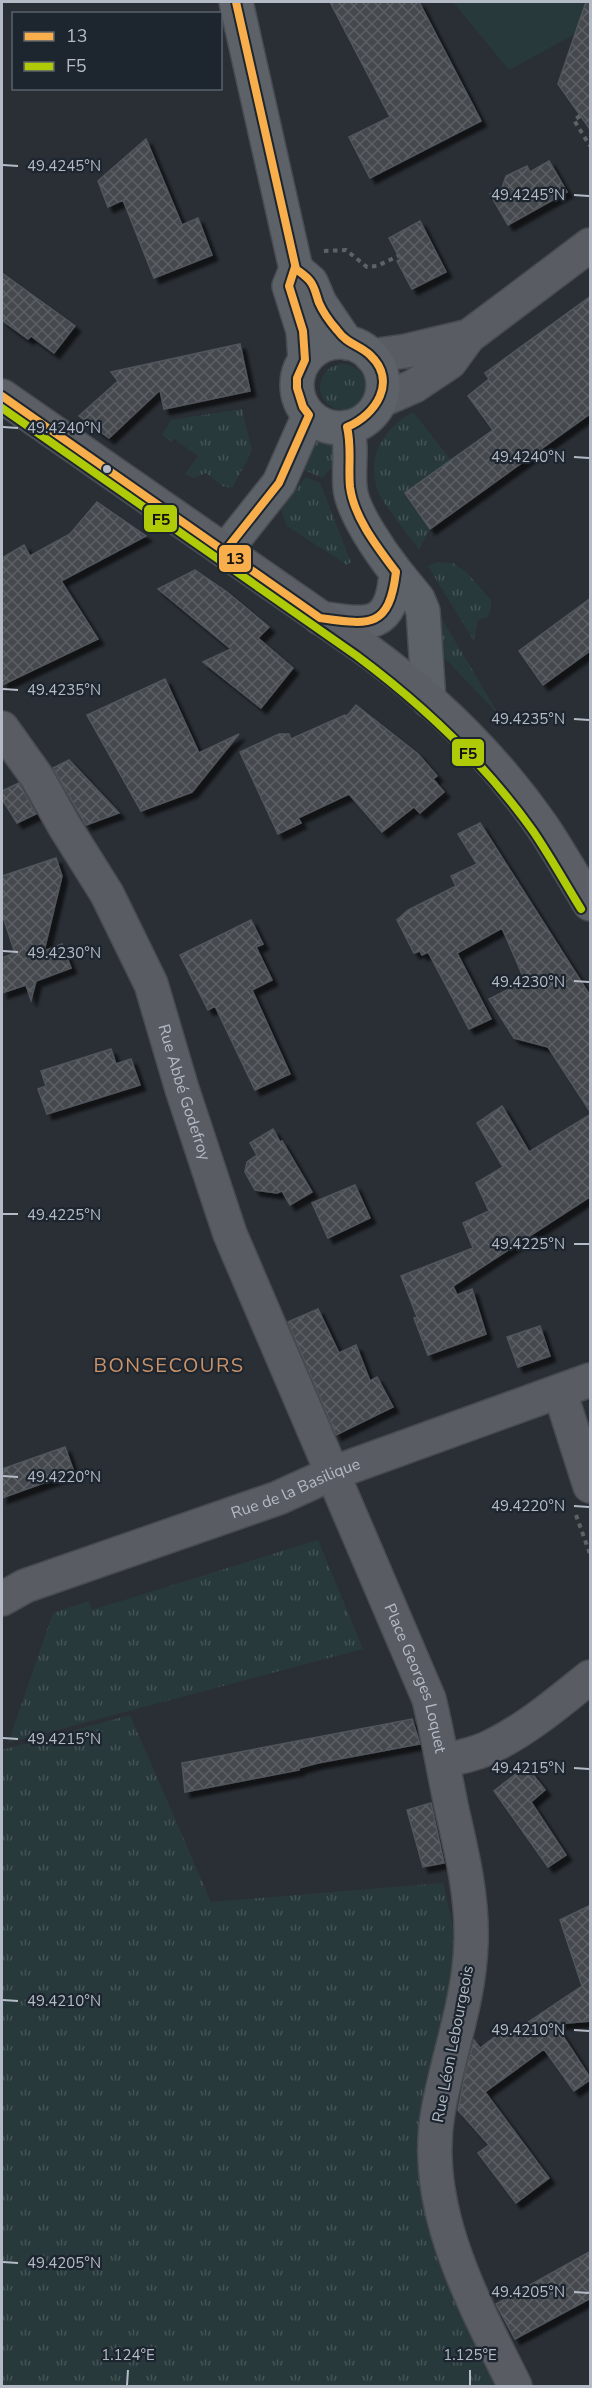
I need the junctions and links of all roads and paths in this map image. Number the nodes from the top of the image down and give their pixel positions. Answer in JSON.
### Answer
{"nodes":[{"id":1,"x":236,"y":2,"type":"edge"},
{"id":2,"x":580,"y":116,"type":"dead end"},
{"id":3,"x":591,"y":146,"type":"edge"},
{"id":4,"x":591,"y":245,"type":"edge"},
{"id":5,"x":398,"y":256,"type":"dead end"},
{"id":6,"x":308,"y":260,"type":"junction"},
{"id":7,"x":469,"y":336,"type":"junction"},
{"id":8,"x":359,"y":349,"type":"junction"},
{"id":9,"x":305,"y":360,"type":"junction"},
{"id":10,"x":2,"y":396,"type":"edge"},
{"id":11,"x":380,"y":401,"type":"junction"},
{"id":12,"x":309,"y":415,"type":"junction"},
{"id":13,"x":347,"y":427,"type":"junction"},
{"id":14,"x":225,"y":551,"type":"junction"},
{"id":15,"x":396,"y":572,"type":"junction"},
{"id":16,"x":320,"y":618,"type":"junction"},
{"id":17,"x":429,"y":701,"type":"junction"},
{"id":18,"x":2,"y":728,"type":"edge"},
{"id":19,"x":591,"y":904,"type":"edge"},
{"id":20,"x":591,"y":1380,"type":"edge"},
{"id":21,"x":560,"y":1392,"type":"junction"},
{"id":22,"x":333,"y":1473,"type":"junction"},
{"id":23,"x":591,"y":1486,"type":"edge"},
{"id":24,"x":2,"y":1599,"type":"edge"},
{"id":25,"x":591,"y":1677,"type":"edge"},
{"id":26,"x":443,"y":1761,"type":"junction"},
{"id":27,"x":515,"y":2386,"type":"edge"}],
"edges":[{"from":1,"to":6,"type":"street"},
{"from":2,"to":3,"type":"path"},
{"from":4,"to":7,"type":"street"},
{"from":5,"to":6,"type":"path"},
{"from":6,"to":8,"type":"street"},
{"from":6,"to":9,"type":"street"},
{"from":7,"to":8,"type":"street"},
{"from":7,"to":11,"type":"street"},
{"from":8,"to":9,"type":"street"},
{"from":8,"to":11,"type":"street"},
{"from":9,"to":12,"type":"street"},
{"from":10,"to":14,"type":"main road"},
{"from":11,"to":13,"type":"street"},
{"from":12,"to":13,"type":"street"},
{"from":12,"to":14,"type":"street"},
{"from":13,"to":15,"type":"street"},
{"from":14,"to":16,"type":"main road"},
{"from":15,"to":16,"type":"street"},
{"from":15,"to":17,"type":"street"},
{"from":16,"to":17,"type":"main road"},
{"from":17,"to":19,"type":"main road"},
{"from":18,"to":22,"type":"street","name":"Rue Abbé Godefroy"},
{"from":20,"to":21,"type":"street","name":"Rue de la Basilique"},
{"from":21,"to":22,"type":"street","name":"Rue de la Basilique"},
{"from":21,"to":23,"type":"street"},
{"from":22,"to":24,"type":"street","name":"Rue de la Basilique"},
{"from":22,"to":26,"type":"street","name":"Place Georges Loquet"},
{"from":25,"to":26,"type":"street","name":"Place Georges Loquet"},
{"from":26,"to":27,"type":"street","name":"Rue Léon Lebourgeois"}]}
